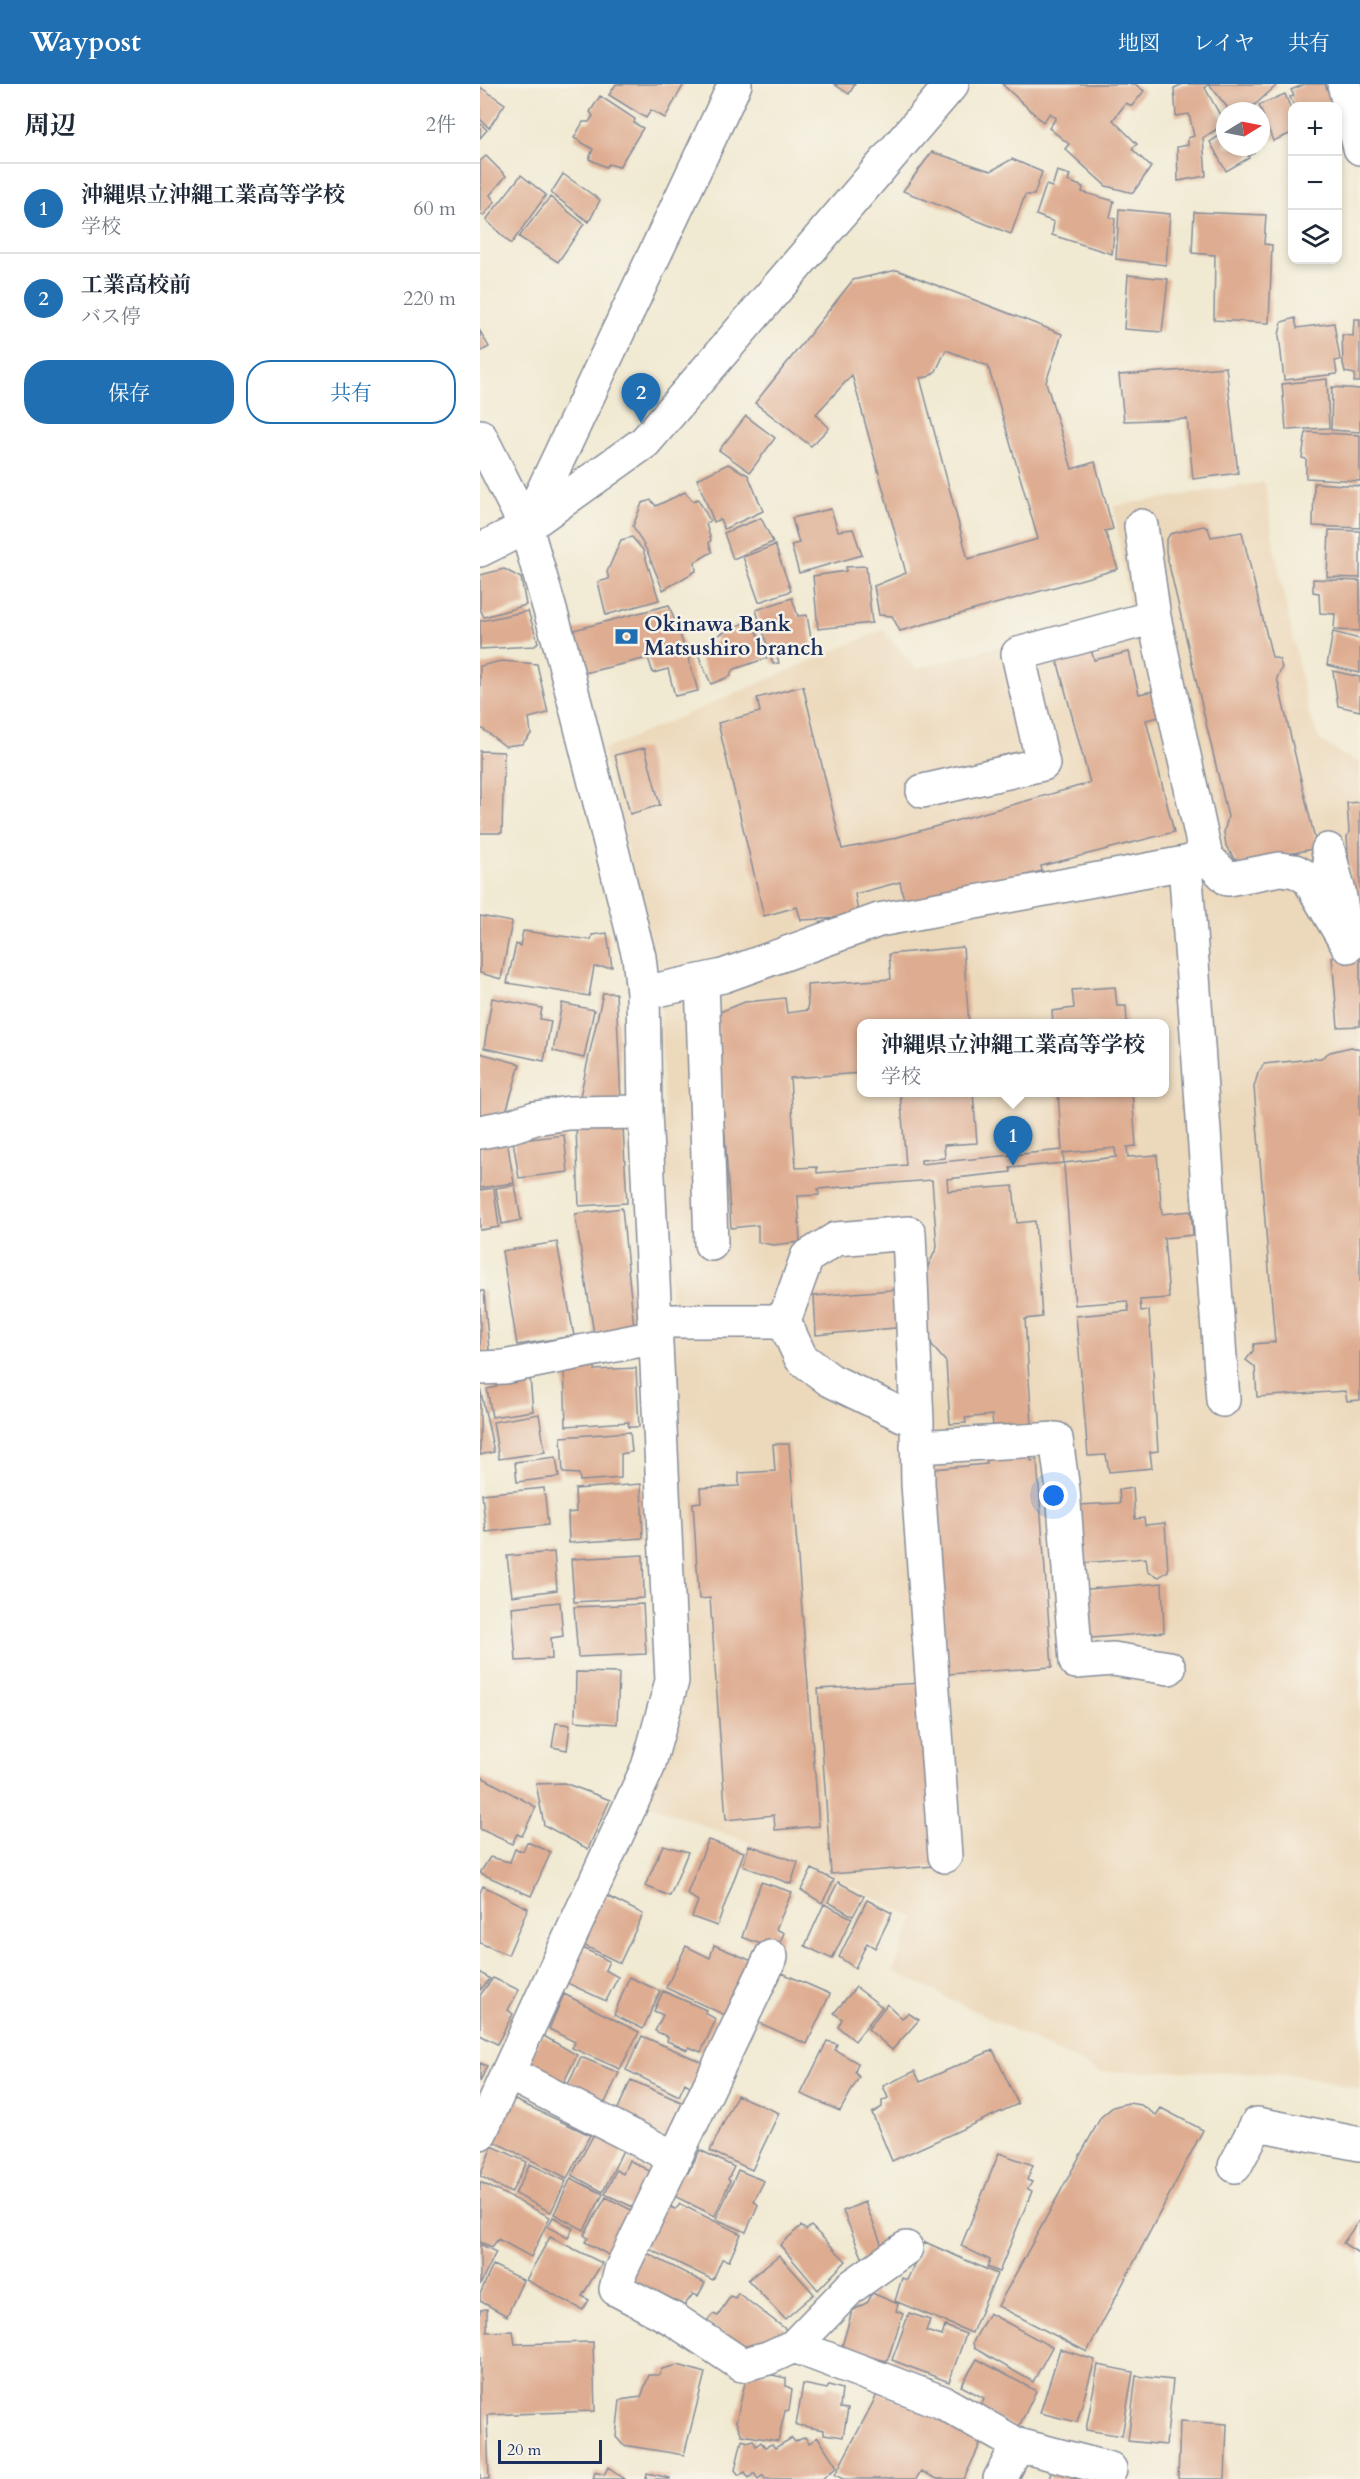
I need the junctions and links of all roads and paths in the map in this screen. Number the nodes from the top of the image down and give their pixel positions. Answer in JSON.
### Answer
{"nodes":[{"id":1,"x":735,"y":84,"type":"edge"},
{"id":2,"x":952,"y":84,"type":"edge"},
{"id":3,"x":1344,"y":84,"type":"edge"},
{"id":4,"x":1360,"y":148,"type":"edge"},
{"id":5,"x":480,"y":436,"type":"edge"},
{"id":6,"x":1141,"y":526,"type":"dead end"},
{"id":7,"x":526,"y":527,"type":"junction"},
{"id":8,"x":480,"y":550,"type":"edge"},
{"id":9,"x":1154,"y":617,"type":"junction"},
{"id":10,"x":923,"y":791,"type":"dead end"},
{"id":11,"x":1328,"y":850,"type":"dead end"},
{"id":12,"x":1196,"y":860,"type":"junction"},
{"id":13,"x":702,"y":981,"type":"junction"},
{"id":14,"x":651,"y":992,"type":"junction"},
{"id":15,"x":645,"y":1112,"type":"junction"},
{"id":16,"x":480,"y":1132,"type":"edge"},
{"id":17,"x":711,"y":1244,"type":"dead end"},
{"id":18,"x":784,"y":1321,"type":"junction"},
{"id":19,"x":661,"y":1327,"type":"junction"},
{"id":20,"x":480,"y":1368,"type":"edge"},
{"id":21,"x":1223,"y":1400,"type":"dead end"},
{"id":22,"x":917,"y":1434,"type":"junction"},
{"id":23,"x":1169,"y":1668,"type":"dead end"},
{"id":24,"x":945,"y":1856,"type":"dead end"},
{"id":25,"x":771,"y":1957,"type":"dead end"},
{"id":26,"x":508,"y":2073,"type":"junction"},
{"id":27,"x":480,"y":2133,"type":"edge"},
{"id":28,"x":1360,"y":2144,"type":"edge"},
{"id":29,"x":675,"y":2158,"type":"junction"},
{"id":30,"x":1235,"y":2166,"type":"dead end"},
{"id":31,"x":906,"y":2248,"type":"dead end"},
{"id":32,"x":794,"y":2346,"type":"junction"},
{"id":33,"x":1018,"y":2445,"type":"junction"},
{"id":34,"x":1110,"y":2469,"type":"dead end"},
{"id":35,"x":1000,"y":2479,"type":"edge"}],
"edges":[{"from":1,"to":7,"type":"street"},
{"from":2,"to":7,"type":"street"},
{"from":3,"to":4,"type":"street"},
{"from":5,"to":7,"type":"street"},
{"from":6,"to":9,"type":"street"},
{"from":7,"to":8,"type":"street"},
{"from":7,"to":14,"type":"street"},
{"from":9,"to":10,"type":"street"},
{"from":9,"to":12,"type":"street"},
{"from":11,"to":12,"type":"street"},
{"from":12,"to":13,"type":"street"},
{"from":12,"to":21,"type":"street"},
{"from":13,"to":14,"type":"street"},
{"from":13,"to":17,"type":"street"},
{"from":14,"to":15,"type":"street"},
{"from":15,"to":16,"type":"street"},
{"from":15,"to":19,"type":"street"},
{"from":18,"to":19,"type":"street"},
{"from":18,"to":22,"type":"street"},
{"from":18,"to":22,"type":"street"},
{"from":19,"to":20,"type":"street"},
{"from":19,"to":26,"type":"street"},
{"from":22,"to":23,"type":"street"},
{"from":22,"to":24,"type":"street"},
{"from":25,"to":29,"type":"street"},
{"from":26,"to":27,"type":"street"},
{"from":26,"to":29,"type":"street"},
{"from":28,"to":30,"type":"street"},
{"from":29,"to":32,"type":"street"},
{"from":31,"to":32,"type":"street"},
{"from":32,"to":33,"type":"street"},
{"from":33,"to":34,"type":"street"},
{"from":33,"to":35,"type":"street"}]}
